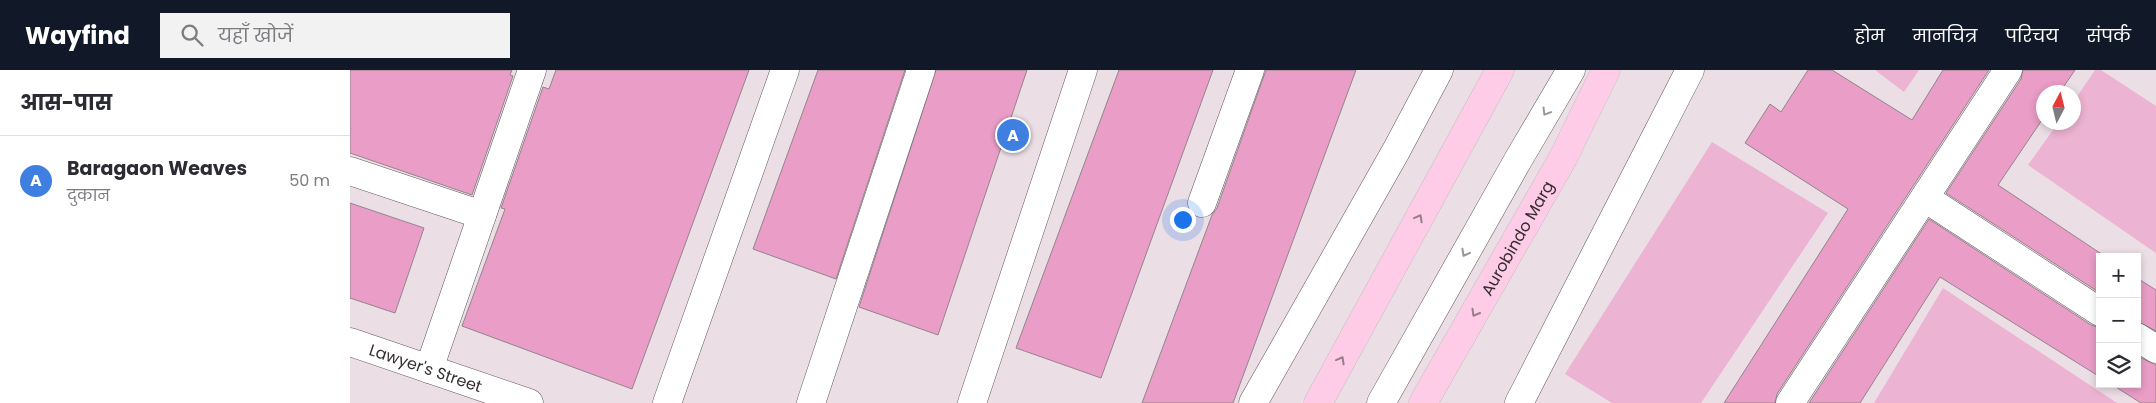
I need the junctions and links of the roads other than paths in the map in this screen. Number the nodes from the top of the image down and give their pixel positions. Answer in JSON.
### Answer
{"nodes":[{"id":1,"x":532,"y":70,"type":"edge"},
{"id":2,"x":785,"y":70,"type":"edge"},
{"id":3,"x":921,"y":70,"type":"edge"},
{"id":4,"x":1083,"y":70,"type":"edge"},
{"id":5,"x":1250,"y":70,"type":"edge"},
{"id":6,"x":1439,"y":70,"type":"edge"},
{"id":7,"x":1500,"y":70,"type":"edge"},
{"id":8,"x":1571,"y":70,"type":"edge"},
{"id":9,"x":1606,"y":70,"type":"edge"},
{"id":10,"x":1690,"y":70,"type":"edge"},
{"id":11,"x":2008,"y":70,"type":"edge"},
{"id":12,"x":350,"y":171,"type":"edge"},
{"id":13,"x":1925,"y":198,"type":"junction"},
{"id":14,"x":1202,"y":203,"type":"dead end"},
{"id":15,"x":482,"y":215,"type":"junction"},
{"id":16,"x":2096,"y":309,"type":"edge"},
{"id":17,"x":2141,"y":340,"type":"edge"},
{"id":18,"x":350,"y":342,"type":"edge"},
{"id":19,"x":2156,"y":349,"type":"edge"},
{"id":20,"x":429,"y":369,"type":"junction"},
{"id":21,"x":529,"y":403,"type":"edge"},
{"id":22,"x":667,"y":403,"type":"edge"},
{"id":23,"x":811,"y":403,"type":"edge"},
{"id":24,"x":972,"y":403,"type":"edge"},
{"id":25,"x":1253,"y":403,"type":"edge"},
{"id":26,"x":1318,"y":403,"type":"edge"},
{"id":27,"x":1380,"y":403,"type":"edge"},
{"id":28,"x":1423,"y":403,"type":"edge"},
{"id":29,"x":1519,"y":403,"type":"edge"},
{"id":30,"x":1790,"y":403,"type":"edge"}],
"edges":[{"from":1,"to":15,"type":"street"},
{"from":2,"to":22,"type":"street"},
{"from":3,"to":23,"type":"street"},
{"from":4,"to":24,"type":"street"},
{"from":5,"to":14,"type":"street"},
{"from":6,"to":25,"type":"street"},
{"from":26,"to":7,"type":"highway","one_way":true},
{"from":8,"to":27,"type":"street","one_way":true},
{"from":9,"to":28,"type":"highway","name":"Aurobindo Marg","one_way":true},
{"from":10,"to":29,"type":"street"},
{"from":11,"to":13,"type":"street"},
{"from":12,"to":15,"type":"street"},
{"from":13,"to":16,"type":"street"},
{"from":13,"to":30,"type":"street"},
{"from":15,"to":20,"type":"street"},
{"from":17,"to":19,"type":"street"},
{"from":18,"to":20,"type":"street","name":"Lawyer's Street"},
{"from":20,"to":21,"type":"street","name":"Lawyer's Street"}]}
